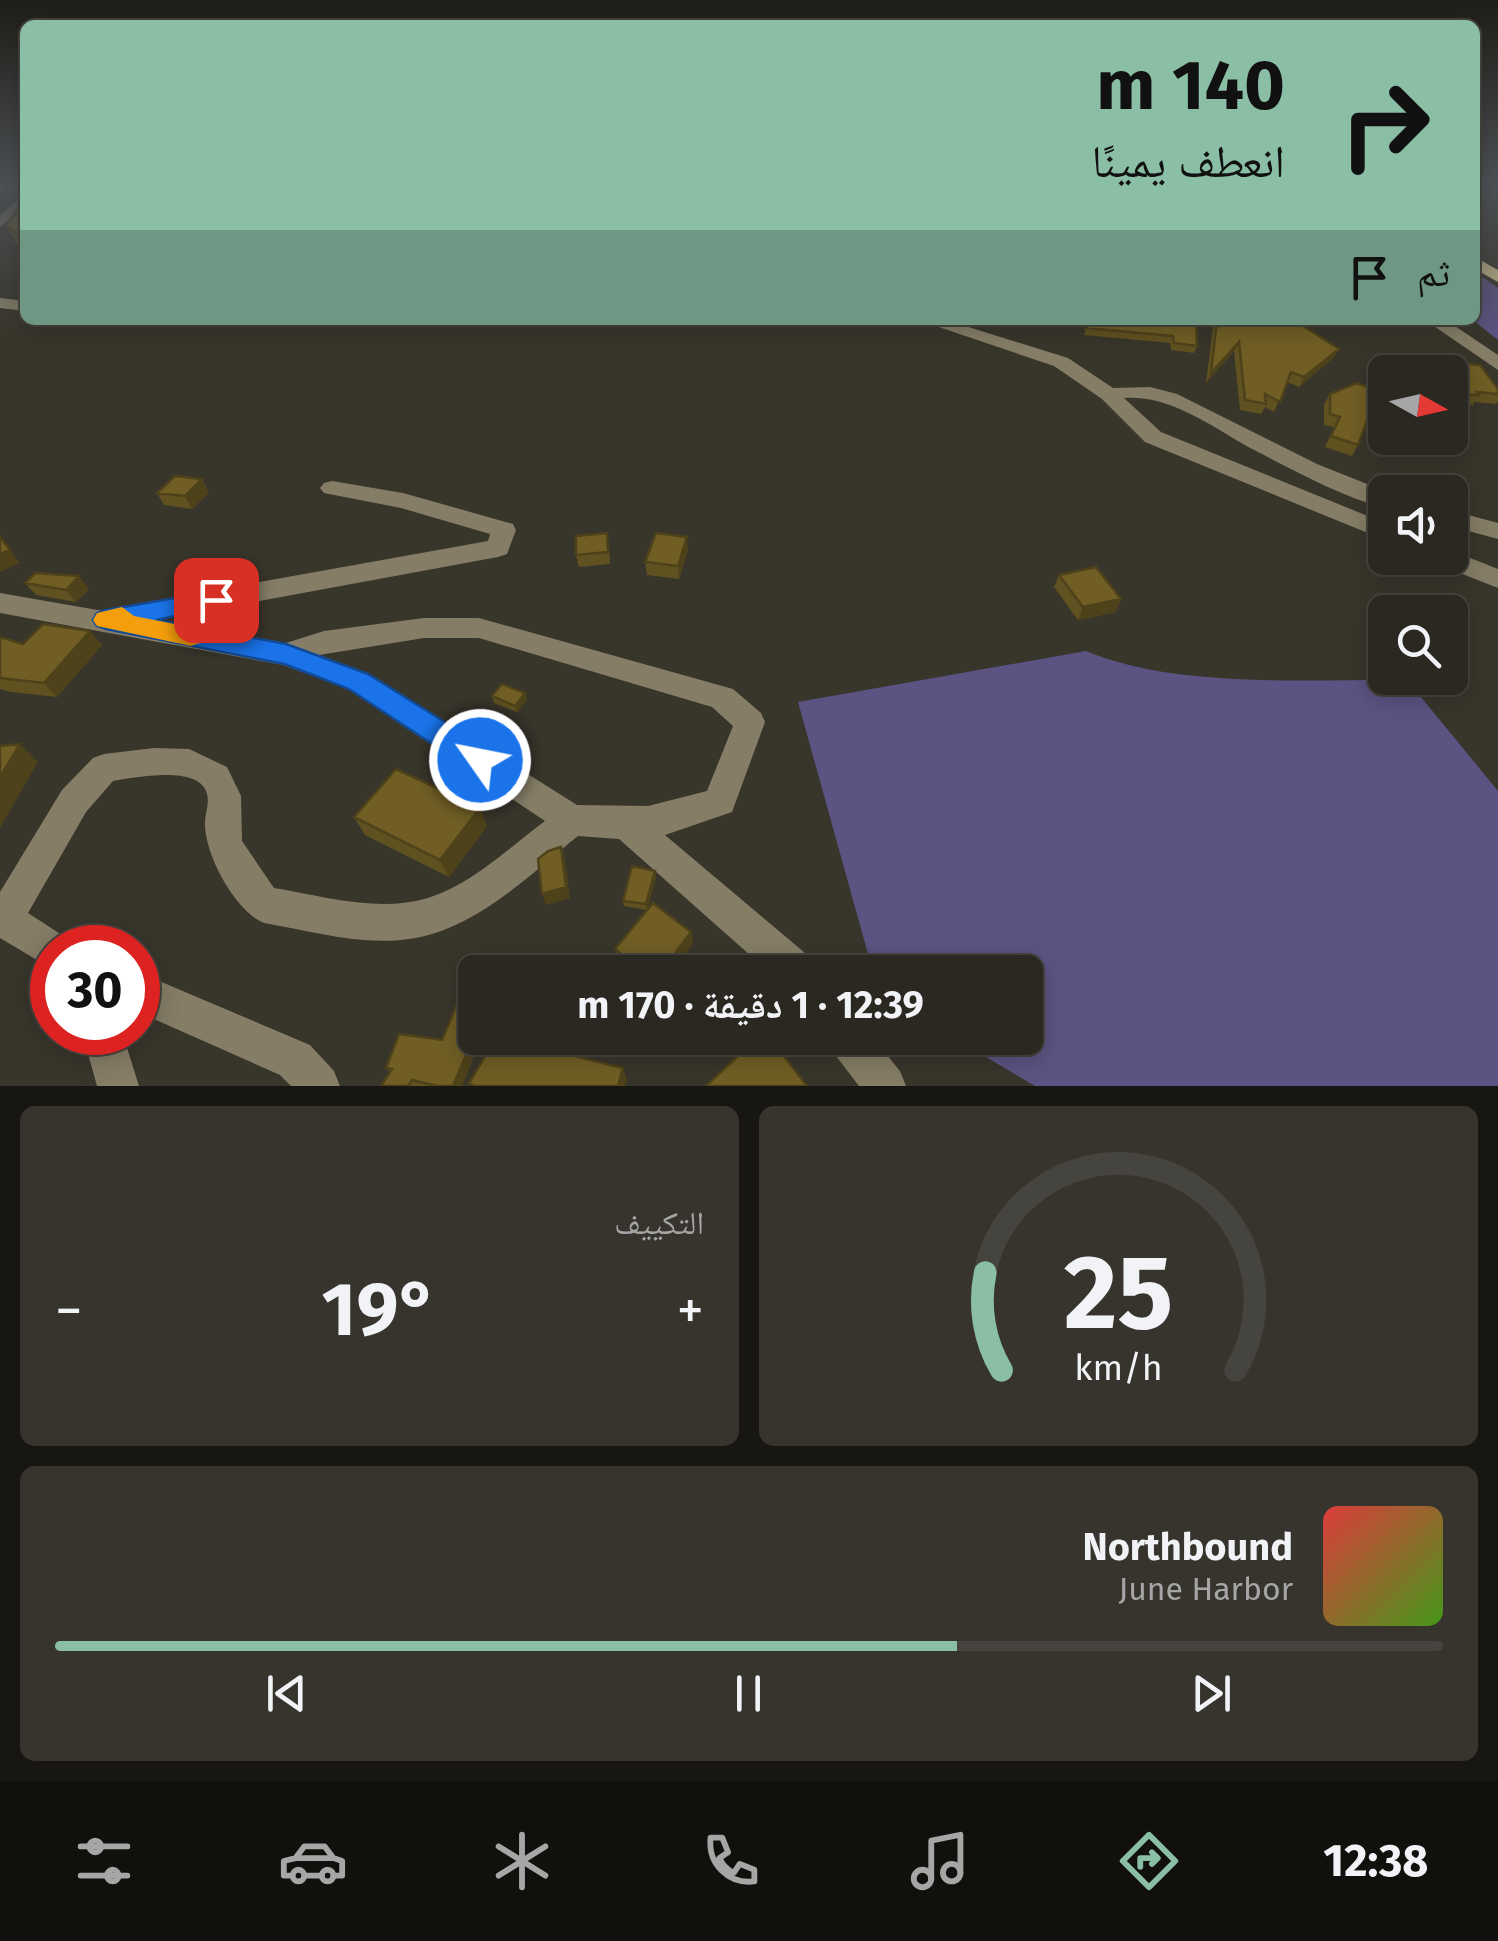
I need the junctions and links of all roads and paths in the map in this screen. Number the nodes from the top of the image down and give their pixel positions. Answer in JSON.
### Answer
{"nodes":[{"id":1,"x":943,"y":325,"type":"edge"},
{"id":2,"x":983,"y":325,"type":"edge"},
{"id":3,"x":1441,"y":325,"type":"edge"},
{"id":4,"x":1498,"y":364,"type":"edge"},
{"id":5,"x":1118,"y":393,"type":"junction"},
{"id":6,"x":332,"y":488,"type":"dead end"},
{"id":7,"x":1368,"y":492,"type":"edge"},
{"id":8,"x":1468,"y":523,"type":"edge"},
{"id":9,"x":1368,"y":525,"type":"edge"},
{"id":10,"x":1498,"y":531,"type":"edge"},
{"id":11,"x":1468,"y":567,"type":"edge"},
{"id":12,"x":1498,"y":579,"type":"edge"},
{"id":13,"x":0,"y":603,"type":"edge"},
{"id":14,"x":106,"y":620,"type":"junction"},
{"id":15,"x":286,"y":654,"type":"junction"},
{"id":16,"x":572,"y":820,"type":"junction"},
{"id":17,"x":628,"y":825,"type":"junction"},
{"id":18,"x":2,"y":919,"type":"edge"},
{"id":19,"x":30,"y":936,"type":"edge"},
{"id":20,"x":777,"y":955,"type":"edge"},
{"id":21,"x":160,"y":1001,"type":"edge"},
{"id":22,"x":109,"y":1055,"type":"edge"},
{"id":23,"x":861,"y":1055,"type":"edge"},
{"id":24,"x":118,"y":1086,"type":"edge"},
{"id":25,"x":319,"y":1086,"type":"edge"},
{"id":26,"x":885,"y":1086,"type":"edge"}],
"edges":[{"from":1,"to":5,"type":"street"},
{"from":2,"to":5,"type":"street"},
{"from":3,"to":4,"type":"street"},
{"from":5,"to":7,"type":"street"},
{"from":5,"to":9,"type":"street"},
{"from":6,"to":14,"type":"street"},
{"from":8,"to":10,"type":"street"},
{"from":11,"to":12,"type":"street"},
{"from":13,"to":14,"type":"street"},
{"from":14,"to":15,"type":"street"},
{"from":15,"to":16,"type":"street"},
{"from":15,"to":17,"type":"street"},
{"from":16,"to":17,"type":"street"},
{"from":16,"to":18,"type":"street"},
{"from":17,"to":20,"type":"street"},
{"from":18,"to":19,"type":"street"},
{"from":21,"to":25,"type":"street"},
{"from":22,"to":24,"type":"street"},
{"from":23,"to":26,"type":"street"}]}
